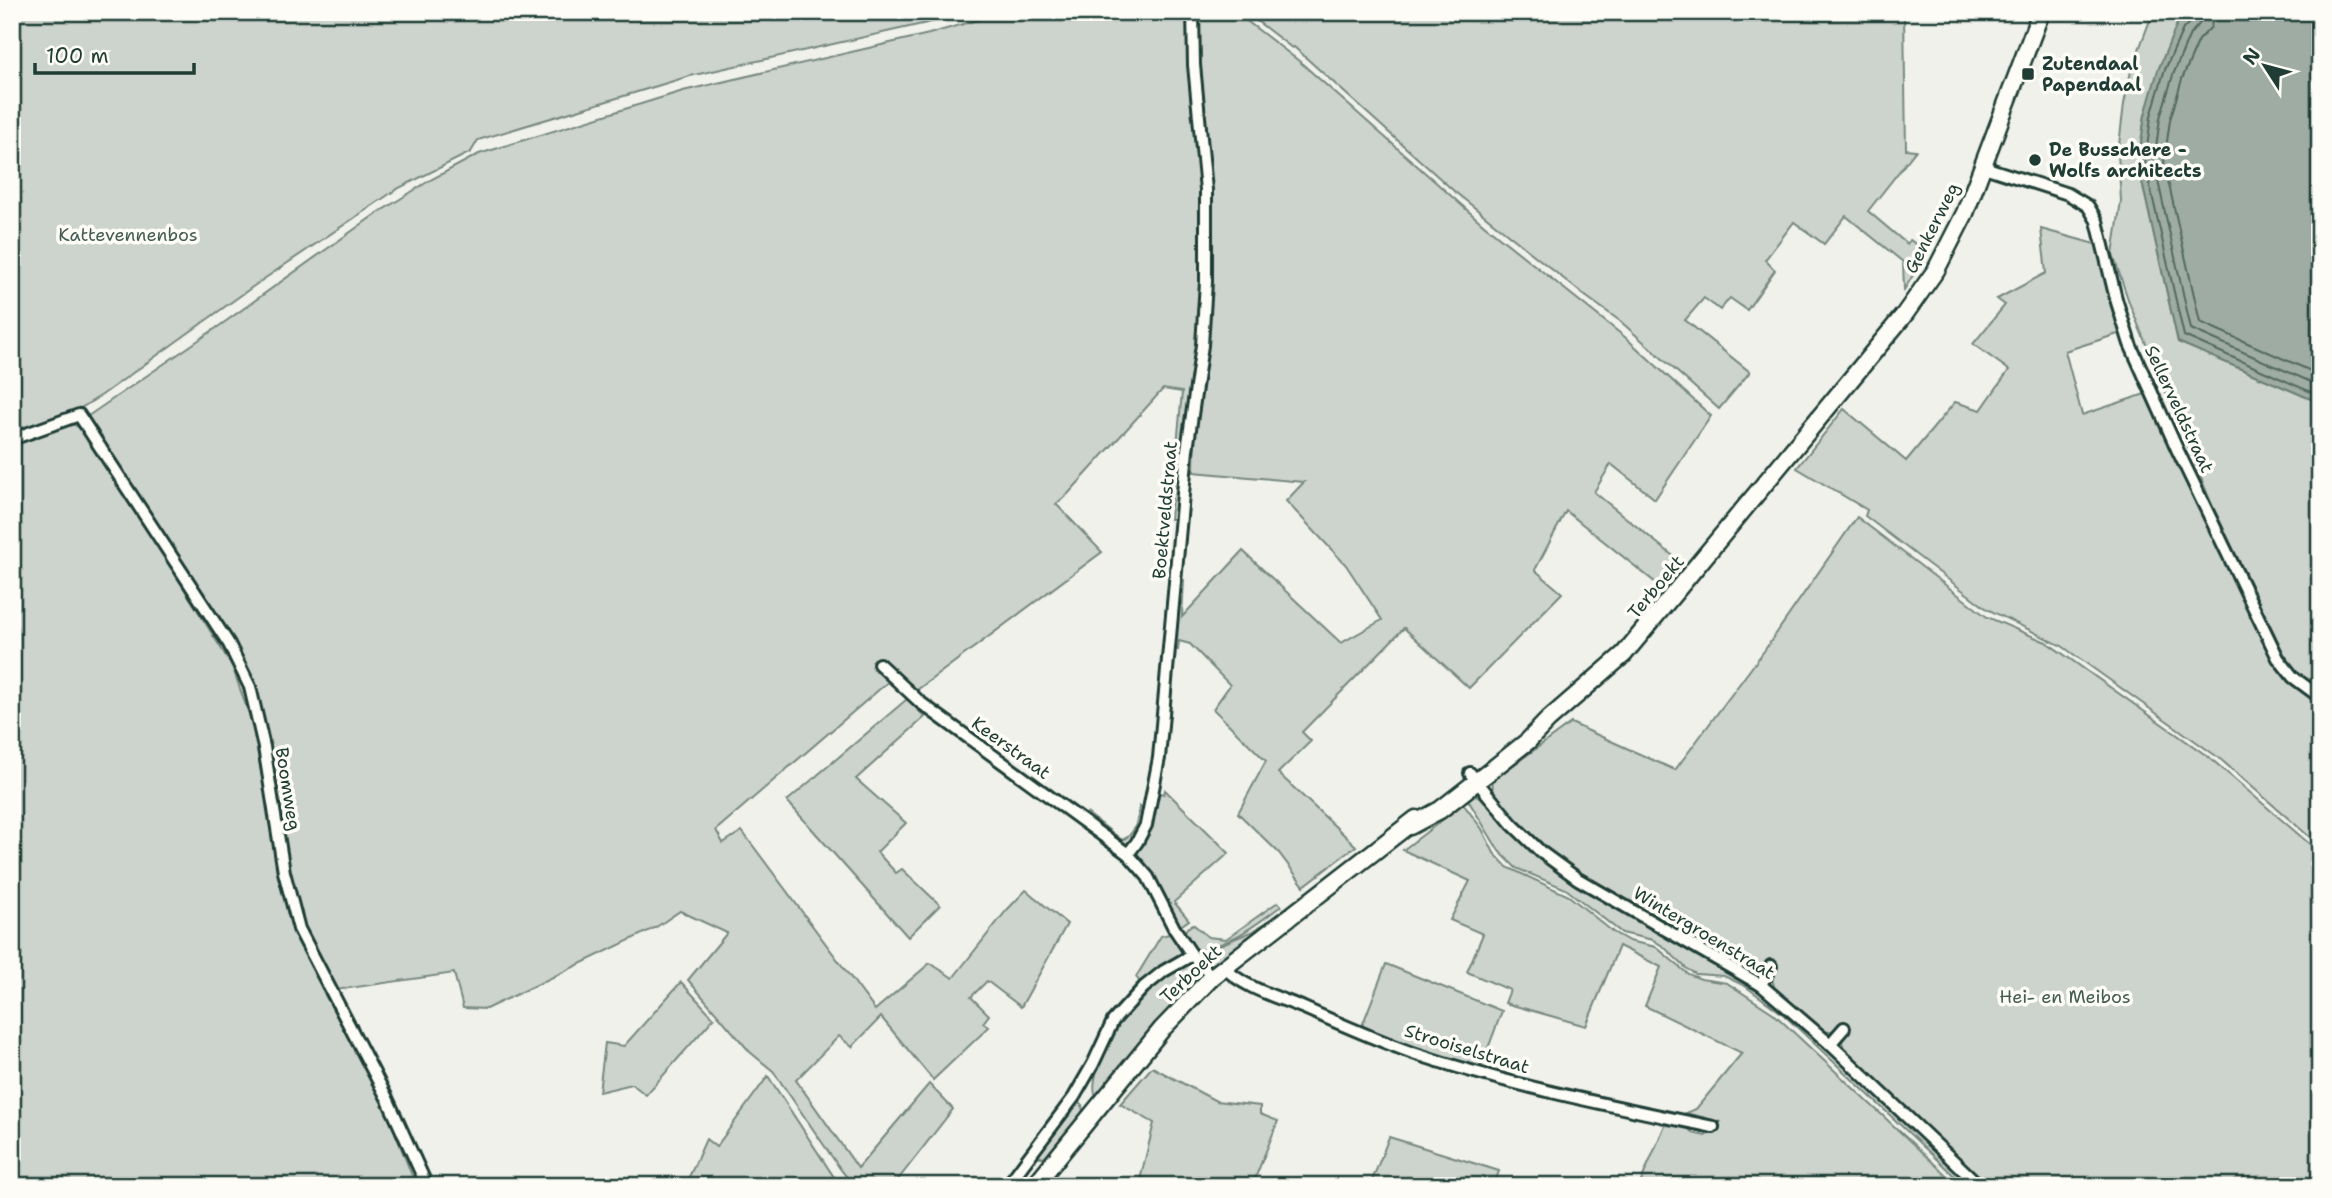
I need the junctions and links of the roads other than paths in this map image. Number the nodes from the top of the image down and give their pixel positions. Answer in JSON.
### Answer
{"nodes":[{"id":1,"x":1193,"y":12,"type":"edge"},
{"id":2,"x":2041,"y":12,"type":"edge"},
{"id":3,"x":1989,"y":169,"type":"junction"},
{"id":4,"x":12,"y":439,"type":"edge"},
{"id":5,"x":1781,"y":466,"type":"joint"},
{"id":6,"x":880,"y":664,"type":"dead end"},
{"id":7,"x":2320,"y":697,"type":"edge"},
{"id":8,"x":1474,"y":777,"type":"junction"},
{"id":9,"x":1128,"y":854,"type":"junction"},
{"id":10,"x":1192,"y":955,"type":"junction"},
{"id":11,"x":1771,"y":966,"type":"dead end"},
{"id":12,"x":1218,"y":972,"type":"junction"},
{"id":13,"x":1760,"y":985,"type":"junction"},
{"id":14,"x":1844,"y":1028,"type":"dead end"},
{"id":15,"x":1830,"y":1044,"type":"junction"},
{"id":16,"x":1713,"y":1127,"type":"dead end"},
{"id":17,"x":427,"y":1186,"type":"edge"},
{"id":18,"x":1007,"y":1186,"type":"edge"},
{"id":19,"x":1034,"y":1186,"type":"edge"},
{"id":20,"x":1980,"y":1186,"type":"edge"}],
"edges":[{"from":1,"to":9,"type":"street","name":"Boektveldstraat"},
{"from":2,"to":3,"type":"main road","name":"Genkerweg"},
{"from":3,"to":5,"type":"main road","name":"Genkerweg"},
{"from":3,"to":7,"type":"street","name":"Sellerveldstraat"},
{"from":4,"to":17,"type":"street","name":"Boomweg"},
{"from":5,"to":8,"type":"main road","name":"Terboekt"},
{"from":6,"to":9,"type":"street","name":"Keerstraat"},
{"from":8,"to":12,"type":"main road","name":"Terboekt"},
{"from":8,"to":13,"type":"street","name":"Wintergroenstraat"},
{"from":9,"to":10,"type":"street"},
{"from":10,"to":12,"type":"street"},
{"from":10,"to":18,"type":"street","name":"Terboekt"},
{"from":11,"to":13,"type":"street"},
{"from":12,"to":16,"type":"street","name":"Strooiselstraat"},
{"from":12,"to":19,"type":"main road","name":"Terboekt"},
{"from":13,"to":15,"type":"street","name":"Wintergroenstraat"},
{"from":14,"to":15,"type":"street"},
{"from":15,"to":20,"type":"street","name":"Wintergroenstraat"}]}
